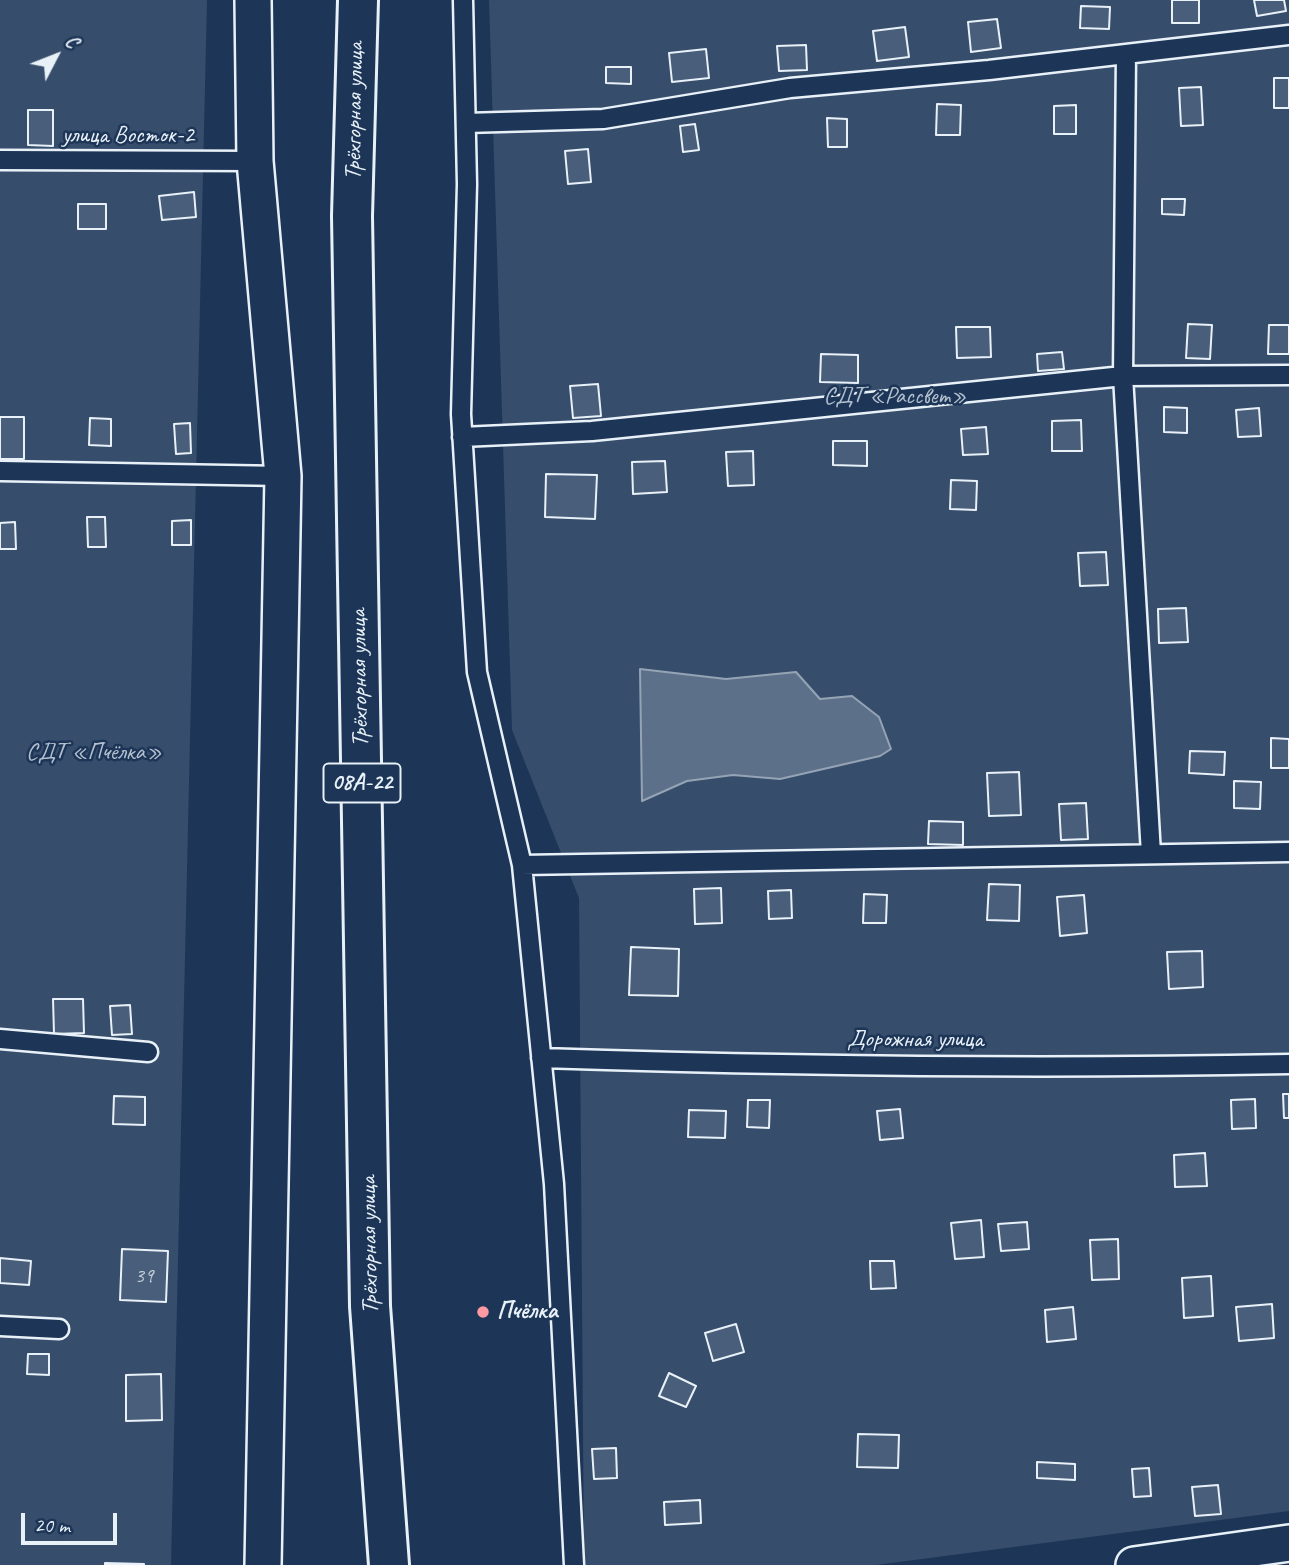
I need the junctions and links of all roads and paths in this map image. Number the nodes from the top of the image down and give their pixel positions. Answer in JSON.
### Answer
{"nodes":[{"id":1,"x":253,"y":0,"type":"edge"},
{"id":2,"x":358,"y":0,"type":"edge"},
{"id":3,"x":463,"y":0,"type":"edge"},
{"id":4,"x":1289,"y":35,"type":"edge"},
{"id":5,"x":1126,"y":54,"type":"junction"},
{"id":6,"x":466,"y":123,"type":"junction"},
{"id":7,"x":0,"y":160,"type":"edge"},
{"id":8,"x":255,"y":161,"type":"junction"},
{"id":9,"x":1289,"y":375,"type":"edge"},
{"id":10,"x":1123,"y":376,"type":"junction"},
{"id":11,"x":463,"y":437,"type":"junction"},
{"id":12,"x":0,"y":471,"type":"edge"},
{"id":13,"x":283,"y":477,"type":"junction"},
{"id":14,"x":1289,"y":852,"type":"edge"},
{"id":15,"x":1151,"y":855,"type":"junction"},
{"id":16,"x":522,"y":864,"type":"junction"},
{"id":17,"x":0,"y":1039,"type":"edge"},
{"id":18,"x":148,"y":1052,"type":"dead end"},
{"id":19,"x":541,"y":1058,"type":"junction"},
{"id":20,"x":1289,"y":1064,"type":"edge"},
{"id":21,"x":0,"y":1326,"type":"edge"},
{"id":22,"x":59,"y":1329,"type":"dead end"},
{"id":23,"x":1289,"y":1543,"type":"edge"},
{"id":24,"x":263,"y":1565,"type":"edge"},
{"id":25,"x":389,"y":1565,"type":"edge"},
{"id":26,"x":574,"y":1565,"type":"edge"},
{"id":27,"x":1134,"y":1565,"type":"edge"}],
"edges":[{"from":1,"to":8,"type":"street"},
{"from":2,"to":25,"type":"highway","name":"Трёхгорная улица","number":"08А-22"},
{"from":3,"to":6,"type":"lane"},
{"from":4,"to":5,"type":"lane"},
{"from":5,"to":6,"type":"lane"},
{"from":5,"to":10,"type":"lane"},
{"from":6,"to":11,"type":"lane"},
{"from":7,"to":8,"type":"lane","name":"улица Восток-2"},
{"from":8,"to":13,"type":"street"},
{"from":9,"to":10,"type":"lane"},
{"from":10,"to":11,"type":"lane"},
{"from":10,"to":15,"type":"lane"},
{"from":11,"to":16,"type":"lane"},
{"from":12,"to":13,"type":"lane"},
{"from":13,"to":24,"type":"street"},
{"from":14,"to":15,"type":"lane"},
{"from":15,"to":16,"type":"lane"},
{"from":16,"to":19,"type":"lane"},
{"from":17,"to":18,"type":"lane"},
{"from":19,"to":20,"type":"lane","name":"Дорожная улица"},
{"from":19,"to":26,"type":"lane"},
{"from":21,"to":22,"type":"lane"},
{"from":23,"to":27,"type":"street"}]}
